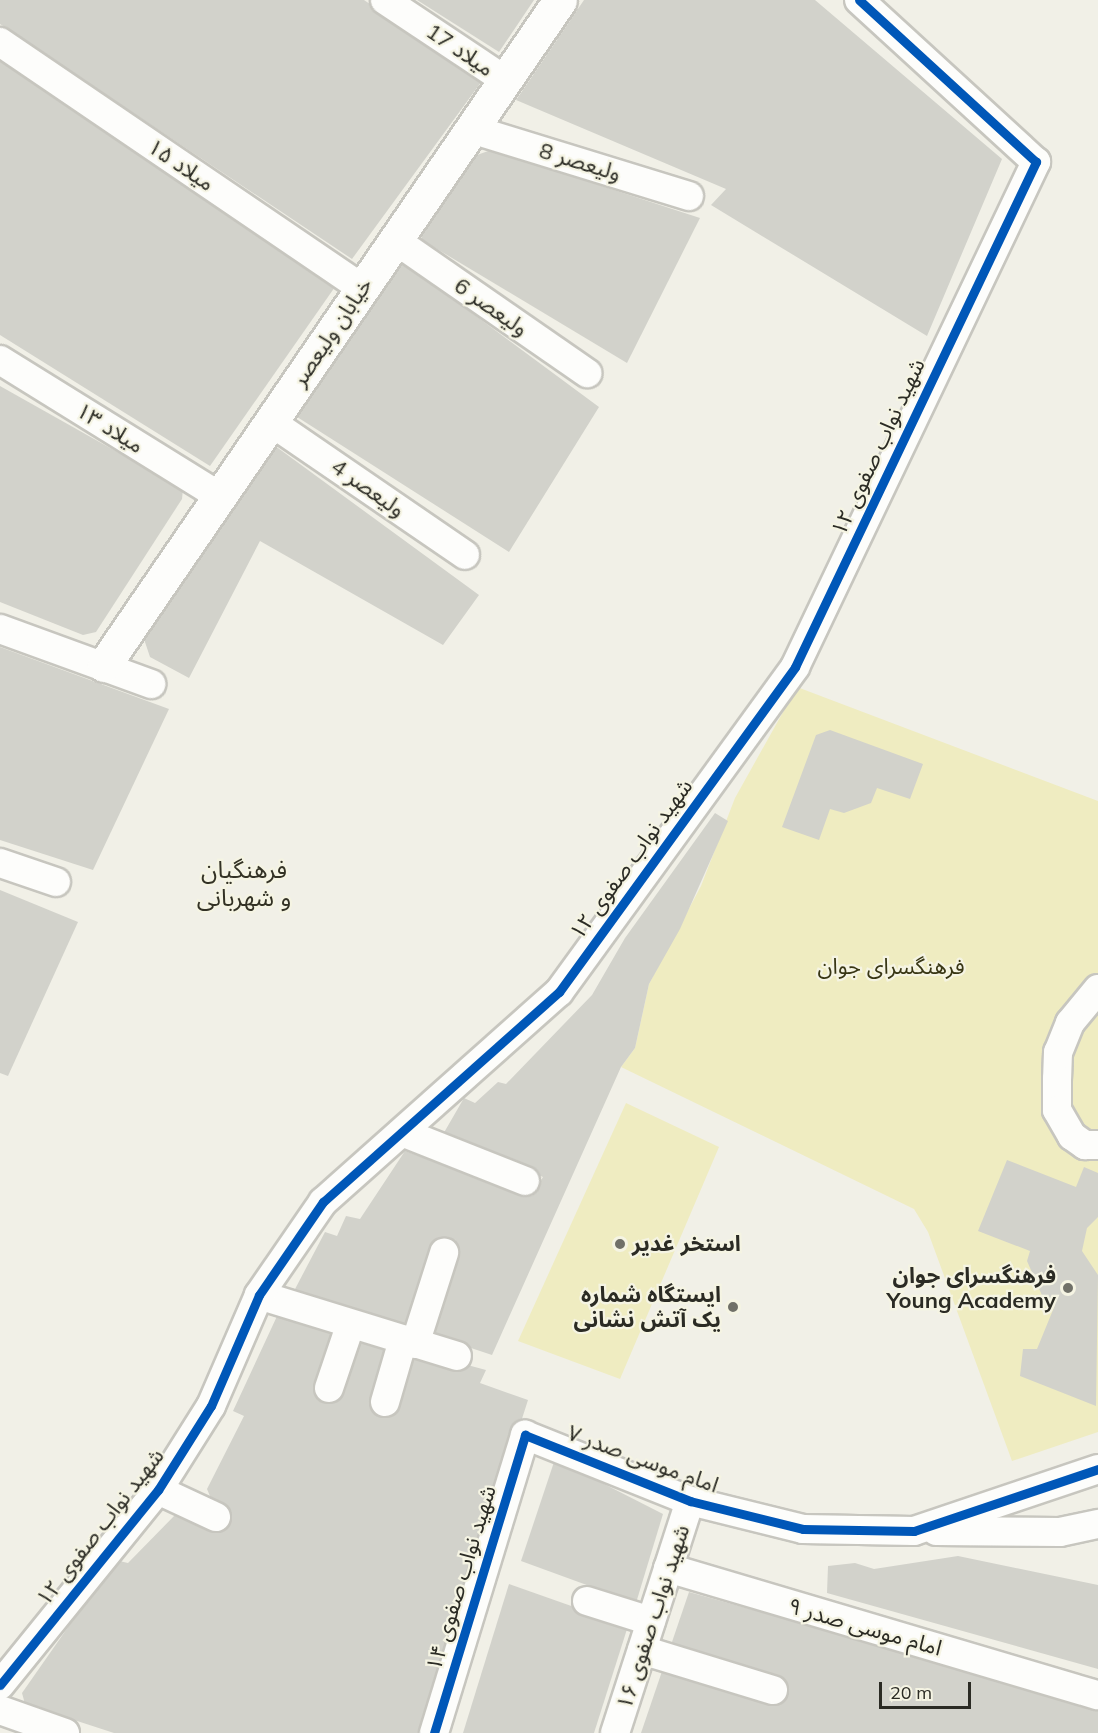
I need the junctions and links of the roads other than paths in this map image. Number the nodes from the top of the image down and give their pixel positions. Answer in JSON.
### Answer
{"nodes":[{"id":1,"x":385,"y":0,"type":"edge"},
{"id":2,"x":560,"y":0,"type":"edge"},
{"id":3,"x":859,"y":0,"type":"edge"},
{"id":4,"x":0,"y":42,"type":"edge"},
{"id":5,"x":504,"y":80,"type":"junction"},
{"id":6,"x":471,"y":129,"type":"junction"},
{"id":7,"x":689,"y":196,"type":"dead end"},
{"id":8,"x":395,"y":240,"type":"junction"},
{"id":9,"x":362,"y":288,"type":"junction"},
{"id":10,"x":0,"y":360,"type":"edge"},
{"id":11,"x":587,"y":373,"type":"dead end"},
{"id":12,"x":270,"y":422,"type":"junction"},
{"id":13,"x":219,"y":496,"type":"junction"},
{"id":14,"x":465,"y":555,"type":"dead end"},
{"id":15,"x":0,"y":629,"type":"edge"},
{"id":16,"x":104,"y":664,"type":"junction"},
{"id":17,"x":152,"y":684,"type":"dead end"},
{"id":18,"x":0,"y":863,"type":"edge"},
{"id":19,"x":56,"y":882,"type":"dead end"},
{"id":20,"x":1098,"y":990,"type":"edge"},
{"id":21,"x":405,"y":1132,"type":"junction"},
{"id":22,"x":1098,"y":1145,"type":"edge"},
{"id":23,"x":525,"y":1181,"type":"dead end"},
{"id":24,"x":444,"y":1253,"type":"dead end"},
{"id":25,"x":259,"y":1295,"type":"junction"},
{"id":26,"x":350,"y":1326,"type":"junction"},
{"id":27,"x":409,"y":1342,"type":"junction"},
{"id":28,"x":457,"y":1356,"type":"dead end"},
{"id":29,"x":329,"y":1388,"type":"dead end"},
{"id":30,"x":385,"y":1402,"type":"dead end"},
{"id":31,"x":525,"y":1435,"type":"joint"},
{"id":32,"x":1098,"y":1469,"type":"edge"},
{"id":33,"x":158,"y":1490,"type":"junction"},
{"id":34,"x":690,"y":1501,"type":"junction"},
{"id":35,"x":216,"y":1517,"type":"dead end"},
{"id":36,"x":1098,"y":1524,"type":"edge"},
{"id":37,"x":914,"y":1531,"type":"junction"},
{"id":38,"x":668,"y":1568,"type":"junction"},
{"id":39,"x":587,"y":1601,"type":"dead end"},
{"id":40,"x":651,"y":1621,"type":"junction"},
{"id":41,"x":642,"y":1650,"type":"junction"},
{"id":42,"x":0,"y":1686,"type":"edge"},
{"id":43,"x":773,"y":1690,"type":"dead end"},
{"id":44,"x":1098,"y":1695,"type":"edge"},
{"id":45,"x":0,"y":1710,"type":"edge"},
{"id":46,"x":53,"y":1731,"type":"edge"},
{"id":47,"x":434,"y":1733,"type":"edge"},
{"id":48,"x":615,"y":1733,"type":"edge"}],
"edges":[{"from":1,"to":5,"type":"street","name":"میلاد 17"},
{"from":2,"to":5,"type":"street","name":"خیابان ولیعصر"},
{"from":3,"to":21,"type":"street","name":"شهید نواب صفوی ۱۲"},
{"from":4,"to":9,"type":"street","name":"میلاد ۱۵"},
{"from":5,"to":6,"type":"street","name":"خیابان ولیعصر"},
{"from":6,"to":7,"type":"street","name":"ولیعصر 8"},
{"from":6,"to":8,"type":"street","name":"خیابان ولیعصر"},
{"from":8,"to":9,"type":"street","name":"خیابان ولیعصر"},
{"from":8,"to":11,"type":"street","name":"ولیعصر 6"},
{"from":9,"to":12,"type":"street","name":"خیابان ولیعصر"},
{"from":10,"to":13,"type":"street","name":"میلاد ۱۳"},
{"from":12,"to":13,"type":"street","name":"خیابان ولیعصر"},
{"from":12,"to":14,"type":"street","name":"ولیعصر 4"},
{"from":13,"to":16,"type":"street","name":"خیابان ولیعصر"},
{"from":15,"to":16,"type":"street"},
{"from":16,"to":17,"type":"street"},
{"from":18,"to":19,"type":"street"},
{"from":20,"to":22,"type":"street"},
{"from":21,"to":23,"type":"street"},
{"from":21,"to":25,"type":"street","name":"شهید نواب صفوی ۱۲"},
{"from":24,"to":27,"type":"street"},
{"from":25,"to":26,"type":"street"},
{"from":25,"to":33,"type":"street","name":"شهید نواب صفوی ۱۲"},
{"from":26,"to":27,"type":"street"},
{"from":26,"to":29,"type":"street"},
{"from":27,"to":28,"type":"street"},
{"from":27,"to":30,"type":"street"},
{"from":31,"to":34,"type":"street","name":"امام موسی صدر ۷"},
{"from":31,"to":47,"type":"street","name":"شهید نواب صفوی ۱۴"},
{"from":32,"to":37,"type":"street","name":"امام موسی صدر ۷"},
{"from":33,"to":35,"type":"street"},
{"from":33,"to":42,"type":"street","name":"شهید نواب صفوی ۱۲"},
{"from":34,"to":37,"type":"street","name":"امام موسی صدر ۷"},
{"from":34,"to":38,"type":"street","name":"شهید نواب صفوی ۱۶"},
{"from":36,"to":37,"type":"street"},
{"from":38,"to":40,"type":"street","name":"شهید نواب صفوی ۱۶"},
{"from":38,"to":44,"type":"street","name":"امام موسی صدر ۹"},
{"from":39,"to":40,"type":"street"},
{"from":40,"to":41,"type":"street","name":"شهید نواب صفوی ۱۶"},
{"from":41,"to":43,"type":"street"},
{"from":41,"to":48,"type":"street","name":"شهید نواب صفوی ۱۶"},
{"from":45,"to":46,"type":"street"}]}
